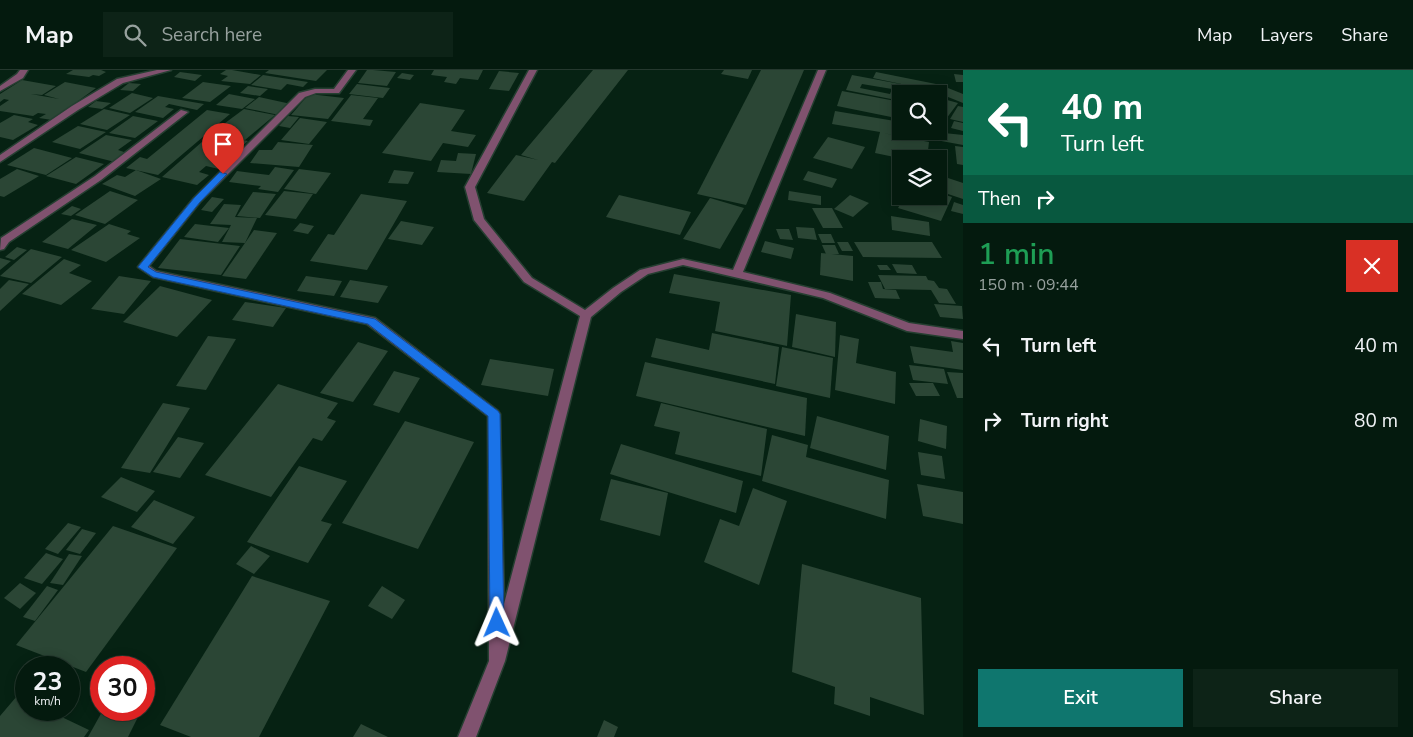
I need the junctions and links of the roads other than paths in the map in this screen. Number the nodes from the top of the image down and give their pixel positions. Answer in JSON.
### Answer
{"nodes":[{"id":1,"x":24,"y":70,"type":"edge"},
{"id":2,"x":167,"y":70,"type":"edge"},
{"id":3,"x":352,"y":70,"type":"edge"},
{"id":4,"x":533,"y":70,"type":"edge"},
{"id":5,"x":822,"y":70,"type":"edge"},
{"id":6,"x":0,"y":89,"type":"edge"},
{"id":7,"x":184,"y":112,"type":"dead end"},
{"id":8,"x":0,"y":159,"type":"edge"},
{"id":9,"x":0,"y":247,"type":"edge"},
{"id":10,"x":737,"y":274,"type":"junction"},
{"id":11,"x":586,"y":314,"type":"junction"},
{"id":12,"x":963,"y":335,"type":"edge"},
{"id":13,"x":498,"y":661,"type":"junction"},
{"id":14,"x":467,"y":737,"type":"edge"}],
"edges":[{"from":1,"to":6,"type":"street"},
{"from":2,"to":8,"type":"street"},
{"from":3,"to":13,"type":"street"},
{"from":4,"to":11,"type":"street"},
{"from":5,"to":10,"type":"street"},
{"from":7,"to":9,"type":"street"},
{"from":10,"to":11,"type":"street"},
{"from":10,"to":12,"type":"street"},
{"from":11,"to":13,"type":"street"},
{"from":13,"to":14,"type":"street"}]}
